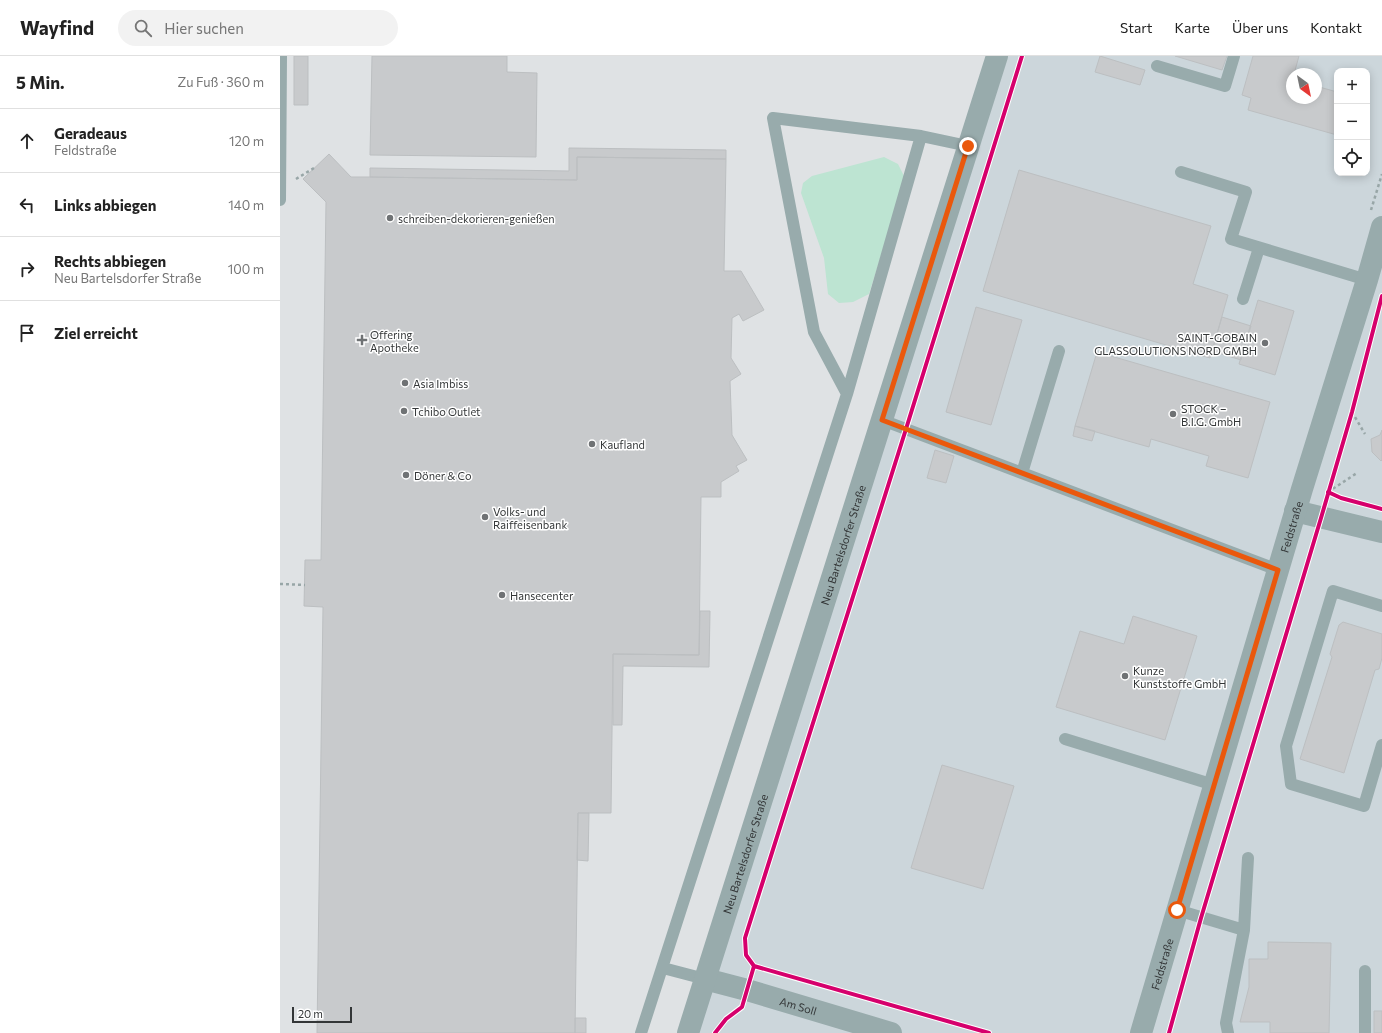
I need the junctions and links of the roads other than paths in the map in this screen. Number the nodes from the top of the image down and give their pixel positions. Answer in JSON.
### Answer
{"nodes":[{"id":1,"x":281,"y":56,"type":"edge"},
{"id":2,"x":997,"y":56,"type":"edge"},
{"id":3,"x":1234,"y":56,"type":"edge"},
{"id":4,"x":1157,"y":66,"type":"dead end"},
{"id":5,"x":280,"y":94,"type":"edge"},
{"id":6,"x":921,"y":136,"type":"junction"},
{"id":7,"x":968,"y":146,"type":"junction"},
{"id":8,"x":1181,"y":172,"type":"dead end"},
{"id":9,"x":280,"y":200,"type":"edge"},
{"id":10,"x":1382,"y":227,"type":"edge"},
{"id":11,"x":1259,"y":248,"type":"junction"},
{"id":12,"x":1367,"y":280,"type":"junction"},
{"id":13,"x":1243,"y":299,"type":"dead end"},
{"id":14,"x":1059,"y":351,"type":"dead end"},
{"id":15,"x":847,"y":394,"type":"junction"},
{"id":16,"x":882,"y":420,"type":"junction"},
{"id":17,"x":1022,"y":472,"type":"junction"},
{"id":18,"x":1295,"y":511,"type":"junction"},
{"id":19,"x":1382,"y":532,"type":"edge"},
{"id":20,"x":1278,"y":570,"type":"junction"},
{"id":21,"x":1382,"y":606,"type":"edge"},
{"id":22,"x":1065,"y":739,"type":"dead end"},
{"id":23,"x":1382,"y":745,"type":"edge"},
{"id":24,"x":1214,"y":785,"type":"junction"},
{"id":25,"x":1248,"y":858,"type":"dead end"},
{"id":26,"x":1177,"y":910,"type":"junction"},
{"id":27,"x":1244,"y":930,"type":"junction"},
{"id":28,"x":663,"y":968,"type":"junction"},
{"id":29,"x":1366,"y":971,"type":"dead end"},
{"id":30,"x":705,"y":979,"type":"junction"},
{"id":31,"x":642,"y":1033,"type":"edge"},
{"id":32,"x":688,"y":1033,"type":"edge"},
{"id":33,"x":891,"y":1033,"type":"edge"},
{"id":34,"x":1141,"y":1033,"type":"edge"},
{"id":35,"x":1228,"y":1033,"type":"edge"},
{"id":36,"x":1365,"y":1033,"type":"edge"}],
"edges":[{"from":1,"to":5,"type":"lane"},
{"from":2,"to":7,"type":"street","name":"Neu Bartelsdorfer Straße"},
{"from":3,"to":4,"type":"lane"},
{"from":5,"to":9,"type":"lane"},
{"from":6,"to":7,"type":"lane"},
{"from":6,"to":15,"type":"lane"},
{"from":6,"to":15,"type":"lane"},
{"from":7,"to":16,"type":"street","name":"Neu Bartelsdorfer Straße"},
{"from":8,"to":11,"type":"lane"},
{"from":10,"to":12,"type":"street","name":"Feldstraße"},
{"from":11,"to":12,"type":"lane"},
{"from":11,"to":13,"type":"lane"},
{"from":12,"to":18,"type":"street","name":"Feldstraße"},
{"from":14,"to":17,"type":"lane"},
{"from":15,"to":28,"type":"lane"},
{"from":16,"to":17,"type":"lane"},
{"from":16,"to":30,"type":"street","name":"Neu Bartelsdorfer Straße"},
{"from":17,"to":20,"type":"lane"},
{"from":18,"to":19,"type":"street"},
{"from":18,"to":20,"type":"street","name":"Feldstraße"},
{"from":20,"to":24,"type":"street","name":"Feldstraße"},
{"from":21,"to":23,"type":"lane"},
{"from":22,"to":24,"type":"lane"},
{"from":24,"to":26,"type":"street","name":"Feldstraße"},
{"from":25,"to":27,"type":"lane"},
{"from":26,"to":27,"type":"lane"},
{"from":26,"to":34,"type":"street","name":"Feldstraße"},
{"from":27,"to":35,"type":"lane"},
{"from":28,"to":30,"type":"lane"},
{"from":28,"to":31,"type":"lane"},
{"from":29,"to":36,"type":"lane"},
{"from":30,"to":32,"type":"street","name":"Neu Bartelsdorfer Straße"},
{"from":30,"to":33,"type":"street","name":"Am Soll"}]}
